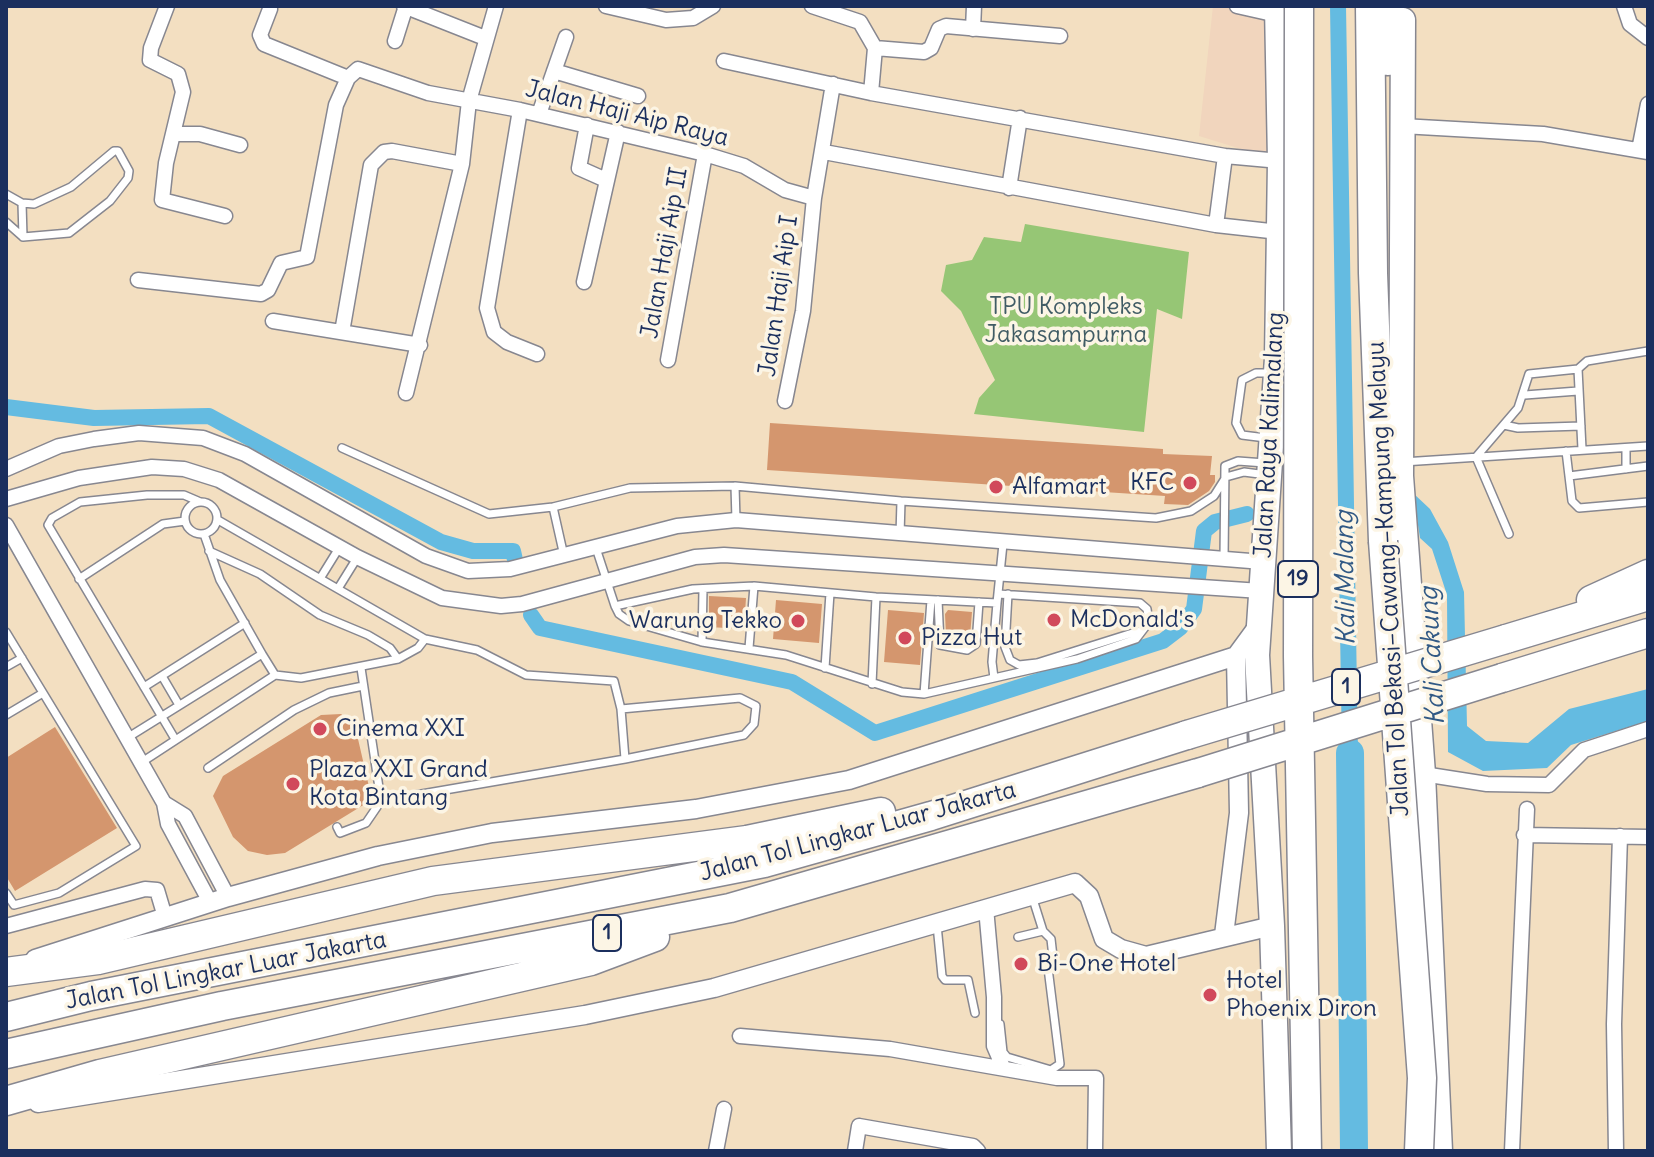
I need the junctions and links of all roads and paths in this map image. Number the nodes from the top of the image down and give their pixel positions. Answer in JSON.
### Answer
{"nodes":[{"id":1,"x":167,"y":6,"type":"edge"},
{"id":2,"x":405,"y":6,"type":"edge"},
{"id":3,"x":496,"y":6,"type":"edge"},
{"id":4,"x":606,"y":6,"type":"edge"},
{"id":5,"x":713,"y":6,"type":"edge"},
{"id":6,"x":812,"y":6,"type":"edge"},
{"id":7,"x":974,"y":6,"type":"edge"},
{"id":8,"x":1237,"y":6,"type":"edge"},
{"id":9,"x":1370,"y":6,"type":"edge"},
{"id":10,"x":1390,"y":6,"type":"edge"},
{"id":11,"x":1403,"y":6,"type":"edge"},
{"id":12,"x":1624,"y":6,"type":"edge"},
{"id":13,"x":270,"y":9,"type":"dead end"},
{"id":14,"x":1284,"y":9,"type":"edge"},
{"id":15,"x":973,"y":29,"type":"junction"},
{"id":16,"x":1060,"y":36,"type":"dead end"},
{"id":17,"x":566,"y":37,"type":"dead end"},
{"id":18,"x":485,"y":38,"type":"junction"},
{"id":19,"x":1648,"y":38,"type":"edge"},
{"id":20,"x":395,"y":41,"type":"dead end"},
{"id":21,"x":875,"y":48,"type":"junction"},
{"id":22,"x":724,"y":61,"type":"dead end"},
{"id":23,"x":554,"y":71,"type":"junction"},
{"id":24,"x":348,"y":78,"type":"junction"},
{"id":25,"x":833,"y":84,"type":"junction"},
{"id":26,"x":871,"y":93,"type":"junction"},
{"id":27,"x":638,"y":96,"type":"dead end"},
{"id":28,"x":469,"y":101,"type":"junction"},
{"id":29,"x":1648,"y":104,"type":"edge"},
{"id":30,"x":520,"y":110,"type":"junction"},
{"id":31,"x":539,"y":114,"type":"junction"},
{"id":32,"x":1020,"y":118,"type":"junction"},
{"id":33,"x":587,"y":125,"type":"junction"},
{"id":34,"x":1402,"y":126,"type":"junction"},
{"id":35,"x":618,"y":132,"type":"junction"},
{"id":36,"x":175,"y":134,"type":"junction"},
{"id":37,"x":240,"y":145,"type":"dead end"},
{"id":38,"x":1644,"y":151,"type":"edge"},
{"id":39,"x":824,"y":152,"type":"junction"},
{"id":40,"x":705,"y":154,"type":"junction"},
{"id":41,"x":1225,"y":156,"type":"junction"},
{"id":42,"x":1280,"y":161,"type":"junction"},
{"id":43,"x":462,"y":164,"type":"junction"},
{"id":44,"x":606,"y":180,"type":"junction"},
{"id":45,"x":1009,"y":188,"type":"junction"},
{"id":46,"x":6,"y":194,"type":"edge"},
{"id":47,"x":814,"y":198,"type":"junction"},
{"id":48,"x":22,"y":203,"type":"junction"},
{"id":49,"x":225,"y":216,"type":"dead end"},
{"id":50,"x":6,"y":222,"type":"edge"},
{"id":51,"x":1216,"y":225,"type":"junction"},
{"id":52,"x":1279,"y":232,"type":"junction"},
{"id":53,"x":23,"y":237,"type":"junction"},
{"id":54,"x":1373,"y":273,"type":"junction"},
{"id":55,"x":138,"y":280,"type":"dead end"},
{"id":56,"x":584,"y":282,"type":"dead end"},
{"id":57,"x":273,"y":321,"type":"dead end"},
{"id":58,"x":342,"y":332,"type":"junction"},
{"id":59,"x":420,"y":345,"type":"junction"},
{"id":60,"x":1648,"y":351,"type":"edge"},
{"id":61,"x":537,"y":354,"type":"dead end"},
{"id":62,"x":668,"y":360,"type":"dead end"},
{"id":63,"x":1578,"y":369,"type":"junction"},
{"id":64,"x":1276,"y":373,"type":"junction"},
{"id":65,"x":1578,"y":391,"type":"junction"},
{"id":66,"x":406,"y":393,"type":"dead end"},
{"id":67,"x":1525,"y":395,"type":"junction"},
{"id":68,"x":785,"y":401,"type":"dead end"},
{"id":69,"x":1504,"y":425,"type":"junction"},
{"id":70,"x":1581,"y":426,"type":"junction"},
{"id":71,"x":1271,"y":438,"type":"junction"},
{"id":72,"x":1648,"y":446,"type":"edge"},
{"id":73,"x":342,"y":448,"type":"dead end"},
{"id":74,"x":1626,"y":448,"type":"junction"},
{"id":75,"x":1582,"y":449,"type":"junction"},
{"id":76,"x":1566,"y":451,"type":"junction"},
{"id":77,"x":1476,"y":457,"type":"junction"},
{"id":78,"x":1648,"y":466,"type":"edge"},
{"id":79,"x":6,"y":469,"type":"edge"},
{"id":80,"x":1269,"y":469,"type":"junction"},
{"id":81,"x":1401,"y":469,"type":"junction"},
{"id":82,"x":1626,"y":469,"type":"junction"},
{"id":83,"x":1569,"y":476,"type":"junction"},
{"id":84,"x":1226,"y":477,"type":"junction"},
{"id":85,"x":735,"y":486,"type":"junction"},
{"id":86,"x":6,"y":499,"type":"edge"},
{"id":87,"x":198,"y":501,"type":"junction"},
{"id":88,"x":901,"y":501,"type":"junction"},
{"id":89,"x":1648,"y":502,"type":"edge"},
{"id":90,"x":553,"y":507,"type":"junction"},
{"id":91,"x":218,"y":520,"type":"junction"},
{"id":92,"x":736,"y":520,"type":"junction"},
{"id":93,"x":185,"y":521,"type":"junction"},
{"id":94,"x":6,"y":525,"type":"edge"},
{"id":95,"x":204,"y":534,"type":"junction"},
{"id":96,"x":1509,"y":534,"type":"dead end"},
{"id":97,"x":900,"y":535,"type":"junction"},
{"id":98,"x":1003,"y":544,"type":"junction"},
{"id":99,"x":339,"y":547,"type":"junction"},
{"id":100,"x":596,"y":548,"type":"junction"},
{"id":101,"x":209,"y":551,"type":"junction"},
{"id":102,"x":1223,"y":555,"type":"junction"},
{"id":103,"x":564,"y":556,"type":"junction"},
{"id":104,"x":357,"y":557,"type":"junction"},
{"id":105,"x":1263,"y":562,"type":"junction"},
{"id":106,"x":1000,"y":573,"type":"junction"},
{"id":107,"x":1648,"y":574,"type":"edge"},
{"id":108,"x":321,"y":577,"type":"junction"},
{"id":109,"x":79,"y":579,"type":"junction"},
{"id":110,"x":605,"y":581,"type":"junction"},
{"id":111,"x":754,"y":586,"type":"junction"},
{"id":112,"x":339,"y":587,"type":"junction"},
{"id":113,"x":703,"y":589,"type":"junction"},
{"id":114,"x":1261,"y":591,"type":"junction"},
{"id":115,"x":830,"y":593,"type":"junction"},
{"id":116,"x":1008,"y":594,"type":"junction"},
{"id":117,"x":1648,"y":596,"type":"edge"},
{"id":118,"x":876,"y":597,"type":"junction"},
{"id":119,"x":997,"y":598,"type":"junction"},
{"id":120,"x":935,"y":600,"type":"junction"},
{"id":121,"x":979,"y":602,"type":"junction"},
{"id":122,"x":615,"y":606,"type":"junction"},
{"id":123,"x":245,"y":623,"type":"junction"},
{"id":124,"x":1258,"y":626,"type":"junction"},
{"id":125,"x":1144,"y":630,"type":"junction"},
{"id":126,"x":1538,"y":630,"type":"junction"},
{"id":127,"x":6,"y":632,"type":"edge"},
{"id":128,"x":1648,"y":633,"type":"edge"},
{"id":129,"x":425,"y":639,"type":"junction"},
{"id":130,"x":702,"y":642,"type":"junction"},
{"id":131,"x":749,"y":648,"type":"junction"},
{"id":132,"x":262,"y":654,"type":"junction"},
{"id":133,"x":1236,"y":656,"type":"junction"},
{"id":134,"x":22,"y":658,"type":"junction"},
{"id":135,"x":398,"y":659,"type":"junction"},
{"id":136,"x":6,"y":667,"type":"edge"},
{"id":137,"x":361,"y":668,"type":"junction"},
{"id":138,"x":825,"y":668,"type":"junction"},
{"id":139,"x":275,"y":675,"type":"junction"},
{"id":140,"x":162,"y":676,"type":"junction"},
{"id":141,"x":994,"y":678,"type":"junction"},
{"id":142,"x":872,"y":684,"type":"junction"},
{"id":143,"x":363,"y":686,"type":"junction"},
{"id":144,"x":144,"y":687,"type":"junction"},
{"id":145,"x":43,"y":693,"type":"junction"},
{"id":146,"x":924,"y":694,"type":"junction"},
{"id":147,"x":179,"y":705,"type":"junction"},
{"id":148,"x":621,"y":709,"type":"junction"},
{"id":149,"x":6,"y":715,"type":"edge"},
{"id":150,"x":162,"y":716,"type":"junction"},
{"id":151,"x":1648,"y":729,"type":"edge"},
{"id":152,"x":175,"y":739,"type":"junction"},
{"id":153,"x":126,"y":740,"type":"junction"},
{"id":154,"x":625,"y":759,"type":"junction"},
{"id":155,"x":140,"y":763,"type":"junction"},
{"id":156,"x":208,"y":768,"type":"dead end"},
{"id":157,"x":1062,"y":774,"type":"junction"},
{"id":158,"x":1423,"y":774,"type":"junction"},
{"id":159,"x":381,"y":801,"type":"junction"},
{"id":160,"x":164,"y":803,"type":"junction"},
{"id":161,"x":1527,"y":809,"type":"dead end"},
{"id":162,"x":337,"y":827,"type":"dead end"},
{"id":163,"x":1524,"y":835,"type":"junction"},
{"id":164,"x":1620,"y":836,"type":"junction"},
{"id":165,"x":1648,"y":837,"type":"edge"},
{"id":166,"x":6,"y":893,"type":"edge"},
{"id":167,"x":1031,"y":894,"type":"junction"},
{"id":168,"x":228,"y":897,"type":"junction"},
{"id":169,"x":210,"y":902,"type":"junction"},
{"id":170,"x":988,"y":907,"type":"junction"},
{"id":171,"x":730,"y":908,"type":"junction"},
{"id":172,"x":165,"y":917,"type":"junction"},
{"id":173,"x":937,"y":922,"type":"junction"},
{"id":174,"x":6,"y":926,"type":"edge"},
{"id":175,"x":1272,"y":926,"type":"junction"},
{"id":176,"x":1043,"y":931,"type":"junction"},
{"id":177,"x":1224,"y":935,"type":"junction"},
{"id":178,"x":1018,"y":937,"type":"dead end"},
{"id":179,"x":6,"y":970,"type":"edge"},
{"id":180,"x":975,"y":1013,"type":"dead end"},
{"id":181,"x":6,"y":1017,"type":"edge"},
{"id":182,"x":740,"y":1036,"type":"dead end"},
{"id":183,"x":6,"y":1054,"type":"edge"},
{"id":184,"x":1003,"y":1067,"type":"junction"},
{"id":185,"x":6,"y":1101,"type":"edge"},
{"id":186,"x":6,"y":1109,"type":"edge"},
{"id":187,"x":724,"y":1109,"type":"dead end"},
{"id":188,"x":716,"y":1151,"type":"edge"},
{"id":189,"x":855,"y":1151,"type":"edge"},
{"id":190,"x":978,"y":1151,"type":"edge"},
{"id":191,"x":1095,"y":1151,"type":"edge"},
{"id":192,"x":1279,"y":1151,"type":"edge"},
{"id":193,"x":1307,"y":1151,"type":"edge"},
{"id":194,"x":1419,"y":1151,"type":"edge"},
{"id":195,"x":1440,"y":1151,"type":"edge"},
{"id":196,"x":1512,"y":1151,"type":"edge"},
{"id":197,"x":1616,"y":1151,"type":"edge"}],
"edges":[{"from":1,"to":36,"type":"street"},
{"from":2,"to":18,"type":"street"},
{"from":2,"to":20,"type":"street"},
{"from":3,"to":18,"type":"street"},
{"from":4,"to":5,"type":"street"},
{"from":6,"to":21,"type":"street"},
{"from":7,"to":15,"type":"street"},
{"from":8,"to":14,"type":"street"},
{"from":9,"to":54,"type":"highway","name":"Jalan Tol Bekasi–Cawang–Kampung Melayu"},
{"from":10,"to":54,"type":"highway"},
{"from":11,"to":34,"type":"main road"},
{"from":12,"to":19,"type":"street"},
{"from":13,"to":24,"type":"street"},
{"from":14,"to":42,"type":"main road","name":"Jalan Raya Kalimalang"},
{"from":14,"to":193,"type":"highway","number":"19","bridge":true},
{"from":15,"to":16,"type":"street"},
{"from":15,"to":21,"type":"street"},
{"from":17,"to":23,"type":"street"},
{"from":18,"to":28,"type":"street"},
{"from":21,"to":26,"type":"street"},
{"from":22,"to":25,"type":"street"},
{"from":23,"to":27,"type":"street"},
{"from":23,"to":31,"type":"street"},
{"from":24,"to":28,"type":"street","name":"Jalan Haji Aip Raya"},
{"from":24,"to":55,"type":"street"},
{"from":25,"to":26,"type":"street"},
{"from":25,"to":39,"type":"street","name":"Jalan Haji Aip I"},
{"from":26,"to":32,"type":"street"},
{"from":28,"to":30,"type":"street","name":"Jalan Haji Aip Raya"},
{"from":28,"to":43,"type":"street"},
{"from":29,"to":38,"type":"street"},
{"from":30,"to":31,"type":"street","name":"Jalan Haji Aip Raya"},
{"from":30,"to":61,"type":"street"},
{"from":31,"to":33,"type":"street","name":"Jalan Haji Aip Raya"},
{"from":32,"to":41,"type":"street"},
{"from":32,"to":45,"type":"street"},
{"from":33,"to":35,"type":"street","name":"Jalan Haji Aip Raya"},
{"from":33,"to":44,"type":"street"},
{"from":34,"to":38,"type":"street"},
{"from":34,"to":81,"type":"main road"},
{"from":35,"to":40,"type":"street","name":"Jalan Haji Aip Raya"},
{"from":35,"to":44,"type":"street"},
{"from":36,"to":37,"type":"street"},
{"from":36,"to":49,"type":"street"},
{"from":39,"to":45,"type":"street"},
{"from":39,"to":47,"type":"street","name":"Jalan Haji Aip I"},
{"from":40,"to":47,"type":"street","name":"Jalan Haji Aip Raya"},
{"from":40,"to":62,"type":"street","name":"Jalan Haji Aip II"},
{"from":41,"to":42,"type":"street"},
{"from":41,"to":51,"type":"street"},
{"from":42,"to":52,"type":"main road","name":"Jalan Raya Kalimalang"},
{"from":43,"to":58,"type":"street"},
{"from":43,"to":59,"type":"street"},
{"from":44,"to":56,"type":"street"},
{"from":45,"to":51,"type":"street"},
{"from":46,"to":48,"type":"lane"},
{"from":47,"to":68,"type":"street","name":"Jalan Haji Aip I"},
{"from":48,"to":53,"type":"lane"},
{"from":48,"to":53,"type":"lane"},
{"from":50,"to":53,"type":"lane"},
{"from":51,"to":52,"type":"street"},
{"from":52,"to":64,"type":"main road","name":"Jalan Raya Kalimalang"},
{"from":54,"to":194,"type":"highway","name":"Jalan Tol Bekasi–Cawang–Kampung Melayu","bridge":true},
{"from":57,"to":58,"type":"street"},
{"from":58,"to":59,"type":"street"},
{"from":59,"to":66,"type":"street"},
{"from":60,"to":63,"type":"lane"},
{"from":63,"to":65,"type":"lane"},
{"from":63,"to":67,"type":"lane"},
{"from":64,"to":71,"type":"main road","name":"Jalan Raya Kalimalang"},
{"from":64,"to":71,"type":"lane"},
{"from":65,"to":67,"type":"lane"},
{"from":65,"to":70,"type":"lane"},
{"from":67,"to":69,"type":"lane"},
{"from":69,"to":70,"type":"lane"},
{"from":69,"to":77,"type":"lane"},
{"from":70,"to":75,"type":"lane"},
{"from":71,"to":80,"type":"main road","name":"Jalan Raya Kalimalang"},
{"from":72,"to":74,"type":"lane"},
{"from":73,"to":90,"type":"lane"},
{"from":74,"to":75,"type":"lane"},
{"from":74,"to":82,"type":"lane"},
{"from":75,"to":76,"type":"lane"},
{"from":76,"to":77,"type":"lane"},
{"from":76,"to":83,"type":"lane"},
{"from":77,"to":81,"type":"lane"},
{"from":77,"to":96,"type":"lane"},
{"from":78,"to":82,"type":"lane"},
{"from":79,"to":103,"type":"street"},
{"from":80,"to":84,"type":"lane"},
{"from":80,"to":84,"type":"lane"},
{"from":80,"to":105,"type":"main road","name":"Jalan Raya Kalimalang"},
{"from":81,"to":158,"type":"main road"},
{"from":82,"to":83,"type":"lane"},
{"from":83,"to":89,"type":"lane"},
{"from":84,"to":88,"type":"lane"},
{"from":84,"to":102,"type":"lane"},
{"from":85,"to":88,"type":"lane"},
{"from":85,"to":90,"type":"lane"},
{"from":85,"to":92,"type":"lane"},
{"from":86,"to":99,"type":"street"},
{"from":87,"to":91,"type":"lane"},
{"from":87,"to":93,"type":"lane"},
{"from":87,"to":109,"type":"lane"},
{"from":88,"to":97,"type":"lane"},
{"from":90,"to":103,"type":"lane"},
{"from":91,"to":95,"type":"lane"},
{"from":91,"to":108,"type":"lane"},
{"from":92,"to":97,"type":"street"},
{"from":92,"to":100,"type":"street"},
{"from":93,"to":95,"type":"lane"},
{"from":93,"to":109,"type":"lane"},
{"from":94,"to":153,"type":"street"},
{"from":95,"to":101,"type":"lane"},
{"from":97,"to":98,"type":"street"},
{"from":98,"to":102,"type":"street"},
{"from":98,"to":106,"type":"lane"},
{"from":99,"to":104,"type":"street"},
{"from":99,"to":108,"type":"lane"},
{"from":100,"to":103,"type":"street"},
{"from":100,"to":110,"type":"lane"},
{"from":101,"to":123,"type":"lane"},
{"from":101,"to":135,"type":"lane"},
{"from":102,"to":105,"type":"street"},
{"from":104,"to":110,"type":"street"},
{"from":104,"to":112,"type":"lane"},
{"from":105,"to":114,"type":"main road","name":"Jalan Raya Kalimalang"},
{"from":106,"to":110,"type":"street"},
{"from":106,"to":114,"type":"street"},
{"from":106,"to":119,"type":"lane"},
{"from":107,"to":126,"type":"highway"},
{"from":108,"to":112,"type":"lane"},
{"from":109,"to":144,"type":"lane"},
{"from":110,"to":122,"type":"lane"},
{"from":111,"to":113,"type":"lane"},
{"from":111,"to":115,"type":"lane"},
{"from":111,"to":131,"type":"lane"},
{"from":112,"to":129,"type":"lane"},
{"from":113,"to":122,"type":"lane"},
{"from":113,"to":130,"type":"lane"},
{"from":114,"to":124,"type":"main road","name":"Jalan Raya Kalimalang"},
{"from":115,"to":118,"type":"lane"},
{"from":115,"to":138,"type":"lane"},
{"from":116,"to":119,"type":"lane"},
{"from":116,"to":125,"type":"lane"},
{"from":116,"to":125,"type":"lane"},
{"from":117,"to":126,"type":"highway","name":"Jalan Tol Lingkar Luar Jakarta","number":"1"},
{"from":118,"to":120,"type":"lane"},
{"from":118,"to":142,"type":"lane"},
{"from":119,"to":121,"type":"lane"},
{"from":119,"to":141,"type":"lane"},
{"from":120,"to":121,"type":"lane"},
{"from":120,"to":121,"type":"lane"},
{"from":120,"to":146,"type":"lane"},
{"from":122,"to":130,"type":"lane"},
{"from":123,"to":132,"type":"lane"},
{"from":123,"to":140,"type":"lane"},
{"from":124,"to":133,"type":"street"},
{"from":124,"to":175,"type":"main road","name":"Jalan Raya Kalimalang"},
{"from":125,"to":141,"type":"lane"},
{"from":126,"to":157,"type":"highway","name":"Jalan Tol Lingkar Luar Jakarta","number":"1","bridge":true},
{"from":127,"to":134,"type":"lane"},
{"from":128,"to":171,"type":"highway","name":"Jalan Tol Lingkar Luar Jakarta","number":"1","bridge":true},
{"from":129,"to":135,"type":"lane"},
{"from":129,"to":148,"type":"lane"},
{"from":130,"to":131,"type":"lane"},
{"from":131,"to":138,"type":"lane"},
{"from":132,"to":139,"type":"lane"},
{"from":132,"to":147,"type":"lane"},
{"from":133,"to":168,"type":"street"},
{"from":133,"to":177,"type":"street"},
{"from":134,"to":136,"type":"lane"},
{"from":134,"to":145,"type":"lane"},
{"from":135,"to":137,"type":"lane"},
{"from":137,"to":139,"type":"lane"},
{"from":137,"to":143,"type":"lane"},
{"from":138,"to":142,"type":"lane"},
{"from":139,"to":152,"type":"lane"},
{"from":140,"to":144,"type":"lane"},
{"from":140,"to":147,"type":"lane"},
{"from":141,"to":146,"type":"lane"},
{"from":142,"to":146,"type":"lane"},
{"from":143,"to":156,"type":"lane"},
{"from":143,"to":159,"type":"lane"},
{"from":144,"to":150,"type":"lane"},
{"from":145,"to":149,"type":"lane"},
{"from":145,"to":166,"type":"lane"},
{"from":147,"to":150,"type":"lane"},
{"from":148,"to":154,"type":"lane"},
{"from":148,"to":154,"type":"lane"},
{"from":150,"to":152,"type":"lane"},
{"from":150,"to":153,"type":"lane"},
{"from":151,"to":158,"type":"street"},
{"from":152,"to":155,"type":"lane"},
{"from":153,"to":155,"type":"street"},
{"from":154,"to":159,"type":"lane"},
{"from":155,"to":160,"type":"street"},
{"from":157,"to":179,"type":"highway"},
{"from":157,"to":181,"type":"highway","name":"Jalan Tol Lingkar Luar Jakarta","number":"1"},
{"from":158,"to":195,"type":"main road"},
{"from":159,"to":162,"type":"lane"},
{"from":160,"to":168,"type":"street"},
{"from":160,"to":169,"type":"street"},
{"from":161,"to":163,"type":"street"},
{"from":163,"to":164,"type":"street"},
{"from":163,"to":196,"type":"street"},
{"from":164,"to":165,"type":"street"},
{"from":164,"to":197,"type":"street"},
{"from":167,"to":170,"type":"street"},
{"from":167,"to":176,"type":"lane"},
{"from":167,"to":177,"type":"street"},
{"from":168,"to":169,"type":"street"},
{"from":169,"to":172,"type":"street"},
{"from":170,"to":173,"type":"street"},
{"from":170,"to":176,"type":"lane"},
{"from":170,"to":184,"type":"street"},
{"from":171,"to":183,"type":"highway","name":"Jalan Tol Lingkar Luar Jakarta","number":"1"},
{"from":171,"to":185,"type":"highway"},
{"from":172,"to":174,"type":"street"},
{"from":172,"to":179,"type":"street"},
{"from":173,"to":180,"type":"lane"},
{"from":173,"to":186,"type":"street"},
{"from":175,"to":177,"type":"street"},
{"from":175,"to":192,"type":"main road","name":"Jalan Raya Kalimalang"},
{"from":176,"to":178,"type":"lane"},
{"from":182,"to":184,"type":"street"},
{"from":184,"to":191,"type":"street"},
{"from":187,"to":188,"type":"street"},
{"from":189,"to":190,"type":"street"}]}
